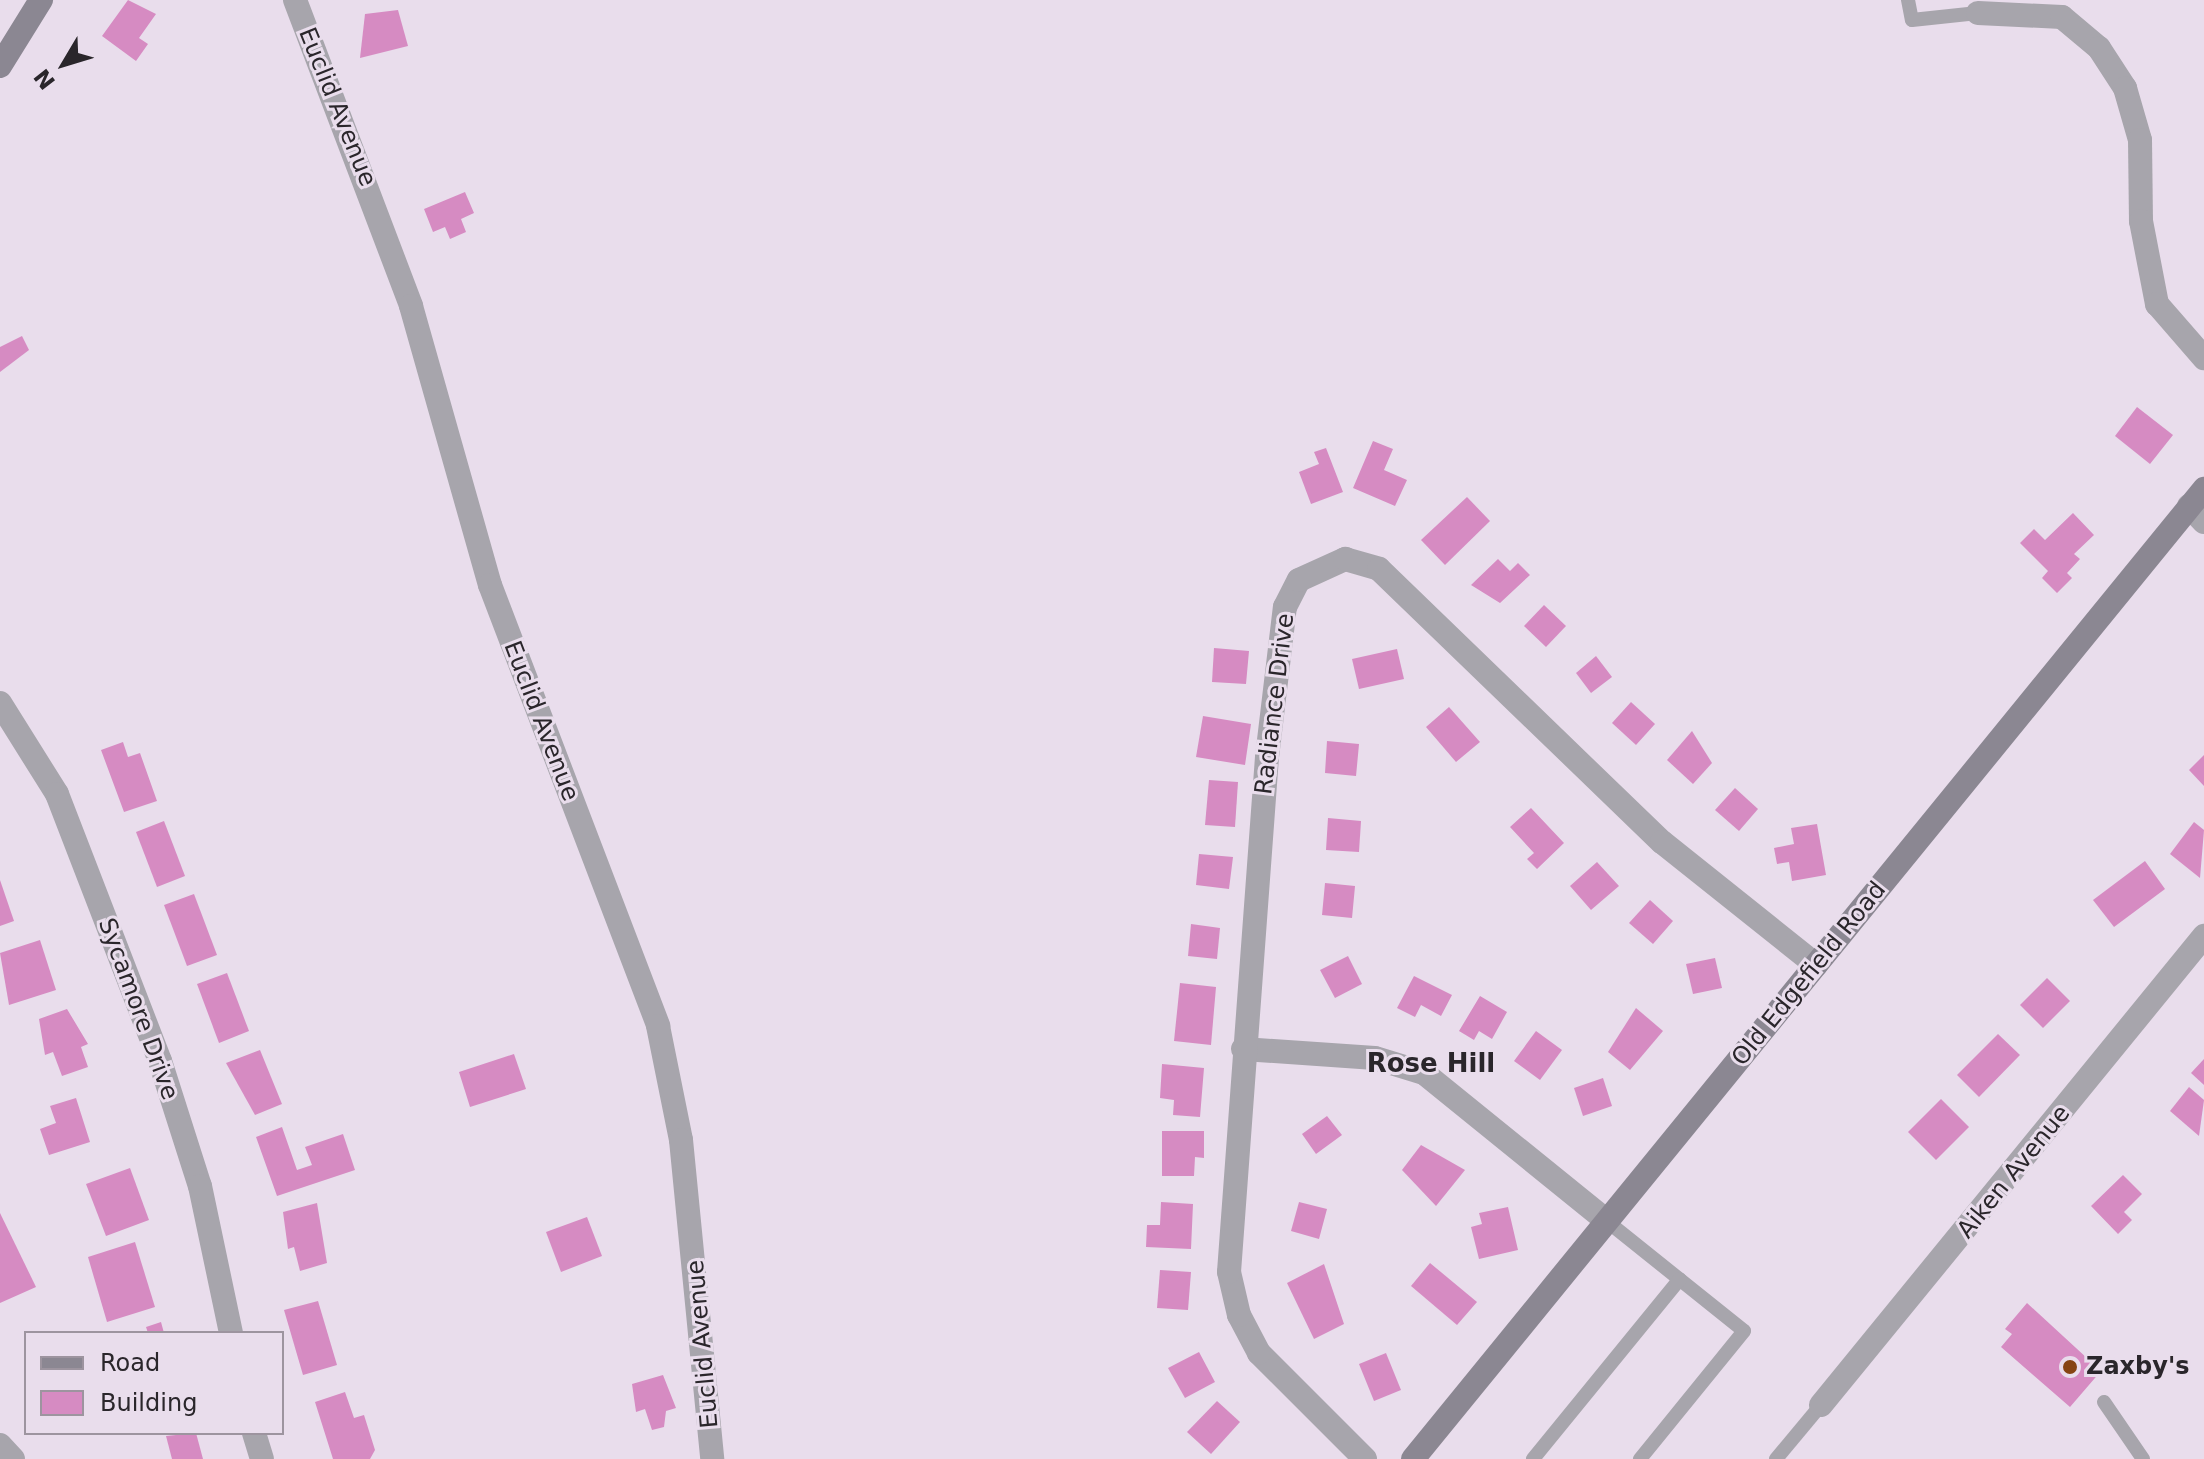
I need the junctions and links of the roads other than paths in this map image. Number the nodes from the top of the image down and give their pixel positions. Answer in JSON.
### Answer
{"nodes":[{"id":1,"x":41,"y":0,"type":"edge"},
{"id":2,"x":295,"y":0,"type":"edge"},
{"id":3,"x":1908,"y":0,"type":"edge"},
{"id":4,"x":1978,"y":13,"type":"joint"},
{"id":5,"x":0,"y":66,"type":"edge"},
{"id":6,"x":2204,"y":358,"type":"edge"},
{"id":7,"x":2199,"y":505,"type":"edge"},
{"id":8,"x":0,"y":703,"type":"edge"},
{"id":9,"x":2204,"y":936,"type":"edge"},
{"id":10,"x":1816,"y":965,"type":"junction"},
{"id":11,"x":1243,"y":1049,"type":"junction"},
{"id":12,"x":1608,"y":1222,"type":"junction"},
{"id":13,"x":1680,"y":1279,"type":"junction"},
{"id":14,"x":231,"y":1331,"type":"edge"},
{"id":15,"x":2104,"y":1402,"type":"dead end"},
{"id":16,"x":1821,"y":1405,"type":"joint"},
{"id":17,"x":255,"y":1435,"type":"edge"},
{"id":18,"x":0,"y":1445,"type":"edge"},
{"id":19,"x":13,"y":1459,"type":"edge"},
{"id":20,"x":262,"y":1459,"type":"edge"},
{"id":21,"x":712,"y":1459,"type":"edge"},
{"id":22,"x":1365,"y":1459,"type":"edge"},
{"id":23,"x":1413,"y":1459,"type":"edge"},
{"id":24,"x":1533,"y":1459,"type":"edge"},
{"id":25,"x":1640,"y":1459,"type":"edge"},
{"id":26,"x":1776,"y":1459,"type":"edge"},
{"id":27,"x":2143,"y":1459,"type":"edge"}],
"edges":[{"from":1,"to":5,"type":"street"},
{"from":2,"to":21,"type":"street","name":"Euclid Avenue"},
{"from":3,"to":4,"type":"lane"},
{"from":4,"to":6,"type":"street"},
{"from":7,"to":10,"type":"street","name":"Old Edgefield Road"},
{"from":8,"to":14,"type":"street","name":"Sycamore Drive"},
{"from":9,"to":16,"type":"street","name":"Aiken Avenue"},
{"from":10,"to":11,"type":"street","name":"Radiance Drive"},
{"from":10,"to":12,"type":"street","name":"Old Edgefield Road"},
{"from":11,"to":12,"type":"street"},
{"from":11,"to":22,"type":"street","name":"Radiance Drive"},
{"from":12,"to":13,"type":"lane"},
{"from":12,"to":23,"type":"street","name":"Old Edgefield Road"},
{"from":13,"to":24,"type":"lane"},
{"from":13,"to":25,"type":"lane"},
{"from":15,"to":27,"type":"lane"},
{"from":16,"to":26,"type":"lane"},
{"from":17,"to":20,"type":"street"},
{"from":18,"to":19,"type":"street"}]}
